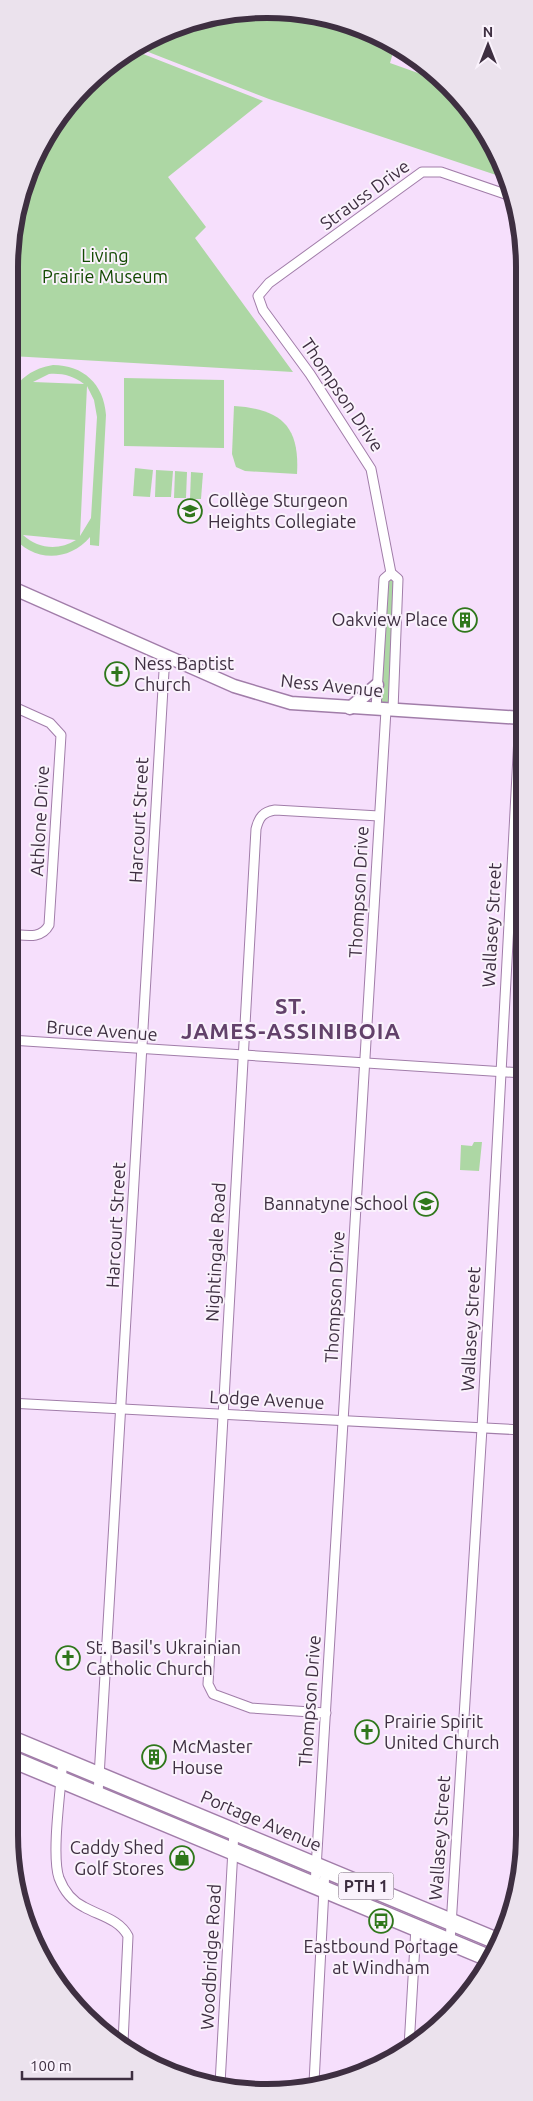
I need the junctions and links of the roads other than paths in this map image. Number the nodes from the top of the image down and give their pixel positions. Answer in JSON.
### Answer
{"nodes":[{"id":1,"x":504,"y":194,"type":"edge"},
{"id":2,"x":259,"y":302,"type":"joint"},
{"id":3,"x":391,"y":573,"type":"junction"},
{"id":4,"x":18,"y":591,"type":"edge"},
{"id":5,"x":170,"y":658,"type":"junction"},
{"id":6,"x":377,"y":685,"type":"junction"},
{"id":7,"x":350,"y":708,"type":"junction"},
{"id":8,"x":18,"y":709,"type":"edge"},
{"id":9,"x":385,"y":710,"type":"junction"},
{"id":10,"x":516,"y":718,"type":"edge"},
{"id":11,"x":379,"y":816,"type":"junction"},
{"id":12,"x":516,"y":834,"type":"edge"},
{"id":13,"x":18,"y":935,"type":"edge"},
{"id":14,"x":18,"y":1041,"type":"edge"},
{"id":15,"x":142,"y":1050,"type":"junction"},
{"id":16,"x":243,"y":1056,"type":"junction"},
{"id":17,"x":364,"y":1064,"type":"junction"},
{"id":18,"x":500,"y":1072,"type":"junction"},
{"id":19,"x":516,"y":1073,"type":"edge"},
{"id":20,"x":18,"y":1403,"type":"edge"},
{"id":21,"x":121,"y":1408,"type":"junction"},
{"id":22,"x":224,"y":1414,"type":"junction"},
{"id":23,"x":344,"y":1421,"type":"junction"},
{"id":24,"x":482,"y":1428,"type":"junction"},
{"id":25,"x":516,"y":1430,"type":"edge"},
{"id":26,"x":326,"y":1713,"type":"junction"},
{"id":27,"x":18,"y":1742,"type":"edge"},
{"id":28,"x":62,"y":1759,"type":"junction"},
{"id":29,"x":18,"y":1761,"type":"edge"},
{"id":30,"x":100,"y":1775,"type":"junction"},
{"id":31,"x":61,"y":1778,"type":"junction"},
{"id":32,"x":98,"y":1794,"type":"junction"},
{"id":33,"x":234,"y":1831,"type":"junction"},
{"id":34,"x":233,"y":1850,"type":"junction"},
{"id":35,"x":321,"y":1868,"type":"junction"},
{"id":36,"x":320,"y":1887,"type":"junction"},
{"id":37,"x":451,"y":1922,"type":"junction"},
{"id":38,"x":416,"y":1927,"type":"junction"},
{"id":39,"x":493,"y":1939,"type":"edge"},
{"id":40,"x":450,"y":1942,"type":"junction"},
{"id":41,"x":484,"y":1956,"type":"edge"},
{"id":42,"x":123,"y":2038,"type":"edge"},
{"id":43,"x":409,"y":2039,"type":"edge"},
{"id":44,"x":220,"y":2079,"type":"edge"},
{"id":45,"x":314,"y":2079,"type":"edge"}],
"edges":[{"from":1,"to":2,"type":"street","name":"Strauss Drive"},
{"from":2,"to":3,"type":"street","name":"Thompson Drive"},
{"from":3,"to":6,"type":"street","name":"Thompson Drive"},
{"from":3,"to":9,"type":"street","name":"Thompson Drive"},
{"from":4,"to":5,"type":"main road","name":"Ness Avenue"},
{"from":5,"to":7,"type":"main road","name":"Ness Avenue"},
{"from":5,"to":15,"type":"street","name":"Harcourt Street"},
{"from":6,"to":7,"type":"main road"},
{"from":6,"to":9,"type":"street","name":"Thompson Drive"},
{"from":7,"to":9,"type":"main road","name":"Ness Avenue"},
{"from":8,"to":13,"type":"street","name":"Athlone Drive"},
{"from":9,"to":10,"type":"main road","name":"Ness Avenue"},
{"from":9,"to":11,"type":"street","name":"Thompson Drive"},
{"from":11,"to":16,"type":"street","name":"Nightingale Road"},
{"from":11,"to":17,"type":"street","name":"Thompson Drive"},
{"from":12,"to":18,"type":"street","name":"Wallasey Street"},
{"from":14,"to":15,"type":"street","name":"Bruce Avenue"},
{"from":15,"to":16,"type":"street","name":"Bruce Avenue"},
{"from":15,"to":21,"type":"street","name":"Harcourt Street"},
{"from":16,"to":17,"type":"street","name":"Bruce Avenue"},
{"from":16,"to":22,"type":"street","name":"Nightingale Road"},
{"from":17,"to":18,"type":"street","name":"Bruce Avenue"},
{"from":17,"to":23,"type":"street","name":"Thompson Drive"},
{"from":18,"to":19,"type":"street","name":"Bruce Avenue"},
{"from":18,"to":24,"type":"street","name":"Wallasey Street"},
{"from":20,"to":21,"type":"street","name":"Lodge Avenue"},
{"from":21,"to":22,"type":"street","name":"Lodge Avenue"},
{"from":21,"to":30,"type":"street","name":"Harcourt Street"},
{"from":22,"to":23,"type":"street","name":"Lodge Avenue"},
{"from":22,"to":26,"type":"street","name":"Nightingale Road"},
{"from":23,"to":24,"type":"street","name":"Lodge Avenue"},
{"from":23,"to":26,"type":"street","name":"Thompson Drive"},
{"from":24,"to":25,"type":"street","name":"Lodge Avenue"},
{"from":24,"to":37,"type":"street","name":"Wallasey Street"},
{"from":26,"to":35,"type":"street","name":"Thompson Drive"},
{"from":27,"to":28,"type":"highway","name":"Portage Avenue","number":"PTH 1"},
{"from":28,"to":30,"type":"highway","name":"Portage Avenue","number":"PTH 1"},
{"from":28,"to":31,"type":"street"},
{"from":29,"to":31,"type":"highway","number":"PTH 1"},
{"from":30,"to":32,"type":"street","name":"Harcourt Street"},
{"from":30,"to":33,"type":"highway","name":"Portage Avenue","number":"PTH 1"},
{"from":31,"to":32,"type":"highway","number":"PTH 1"},
{"from":31,"to":42,"type":"street"},
{"from":32,"to":34,"type":"highway","number":"PTH 1"},
{"from":33,"to":34,"type":"street","name":"Woodbridge Road"},
{"from":33,"to":35,"type":"highway","name":"Portage Avenue","number":"PTH 1"},
{"from":34,"to":36,"type":"highway","number":"PTH 1"},
{"from":34,"to":44,"type":"street","name":"Woodbridge Road"},
{"from":35,"to":36,"type":"street","name":"Thompson Drive"},
{"from":35,"to":37,"type":"highway","name":"Portage Avenue","number":"PTH 1"},
{"from":36,"to":38,"type":"highway","number":"PTH 1"},
{"from":36,"to":45,"type":"street","name":"Thompson Drive"},
{"from":37,"to":39,"type":"highway","name":"Portage Avenue","number":"PTH 1"},
{"from":37,"to":40,"type":"street","name":"Wallasey Street"},
{"from":38,"to":40,"type":"highway","number":"PTH 1"},
{"from":38,"to":43,"type":"street"},
{"from":40,"to":41,"type":"highway","number":"PTH 1"}]}
